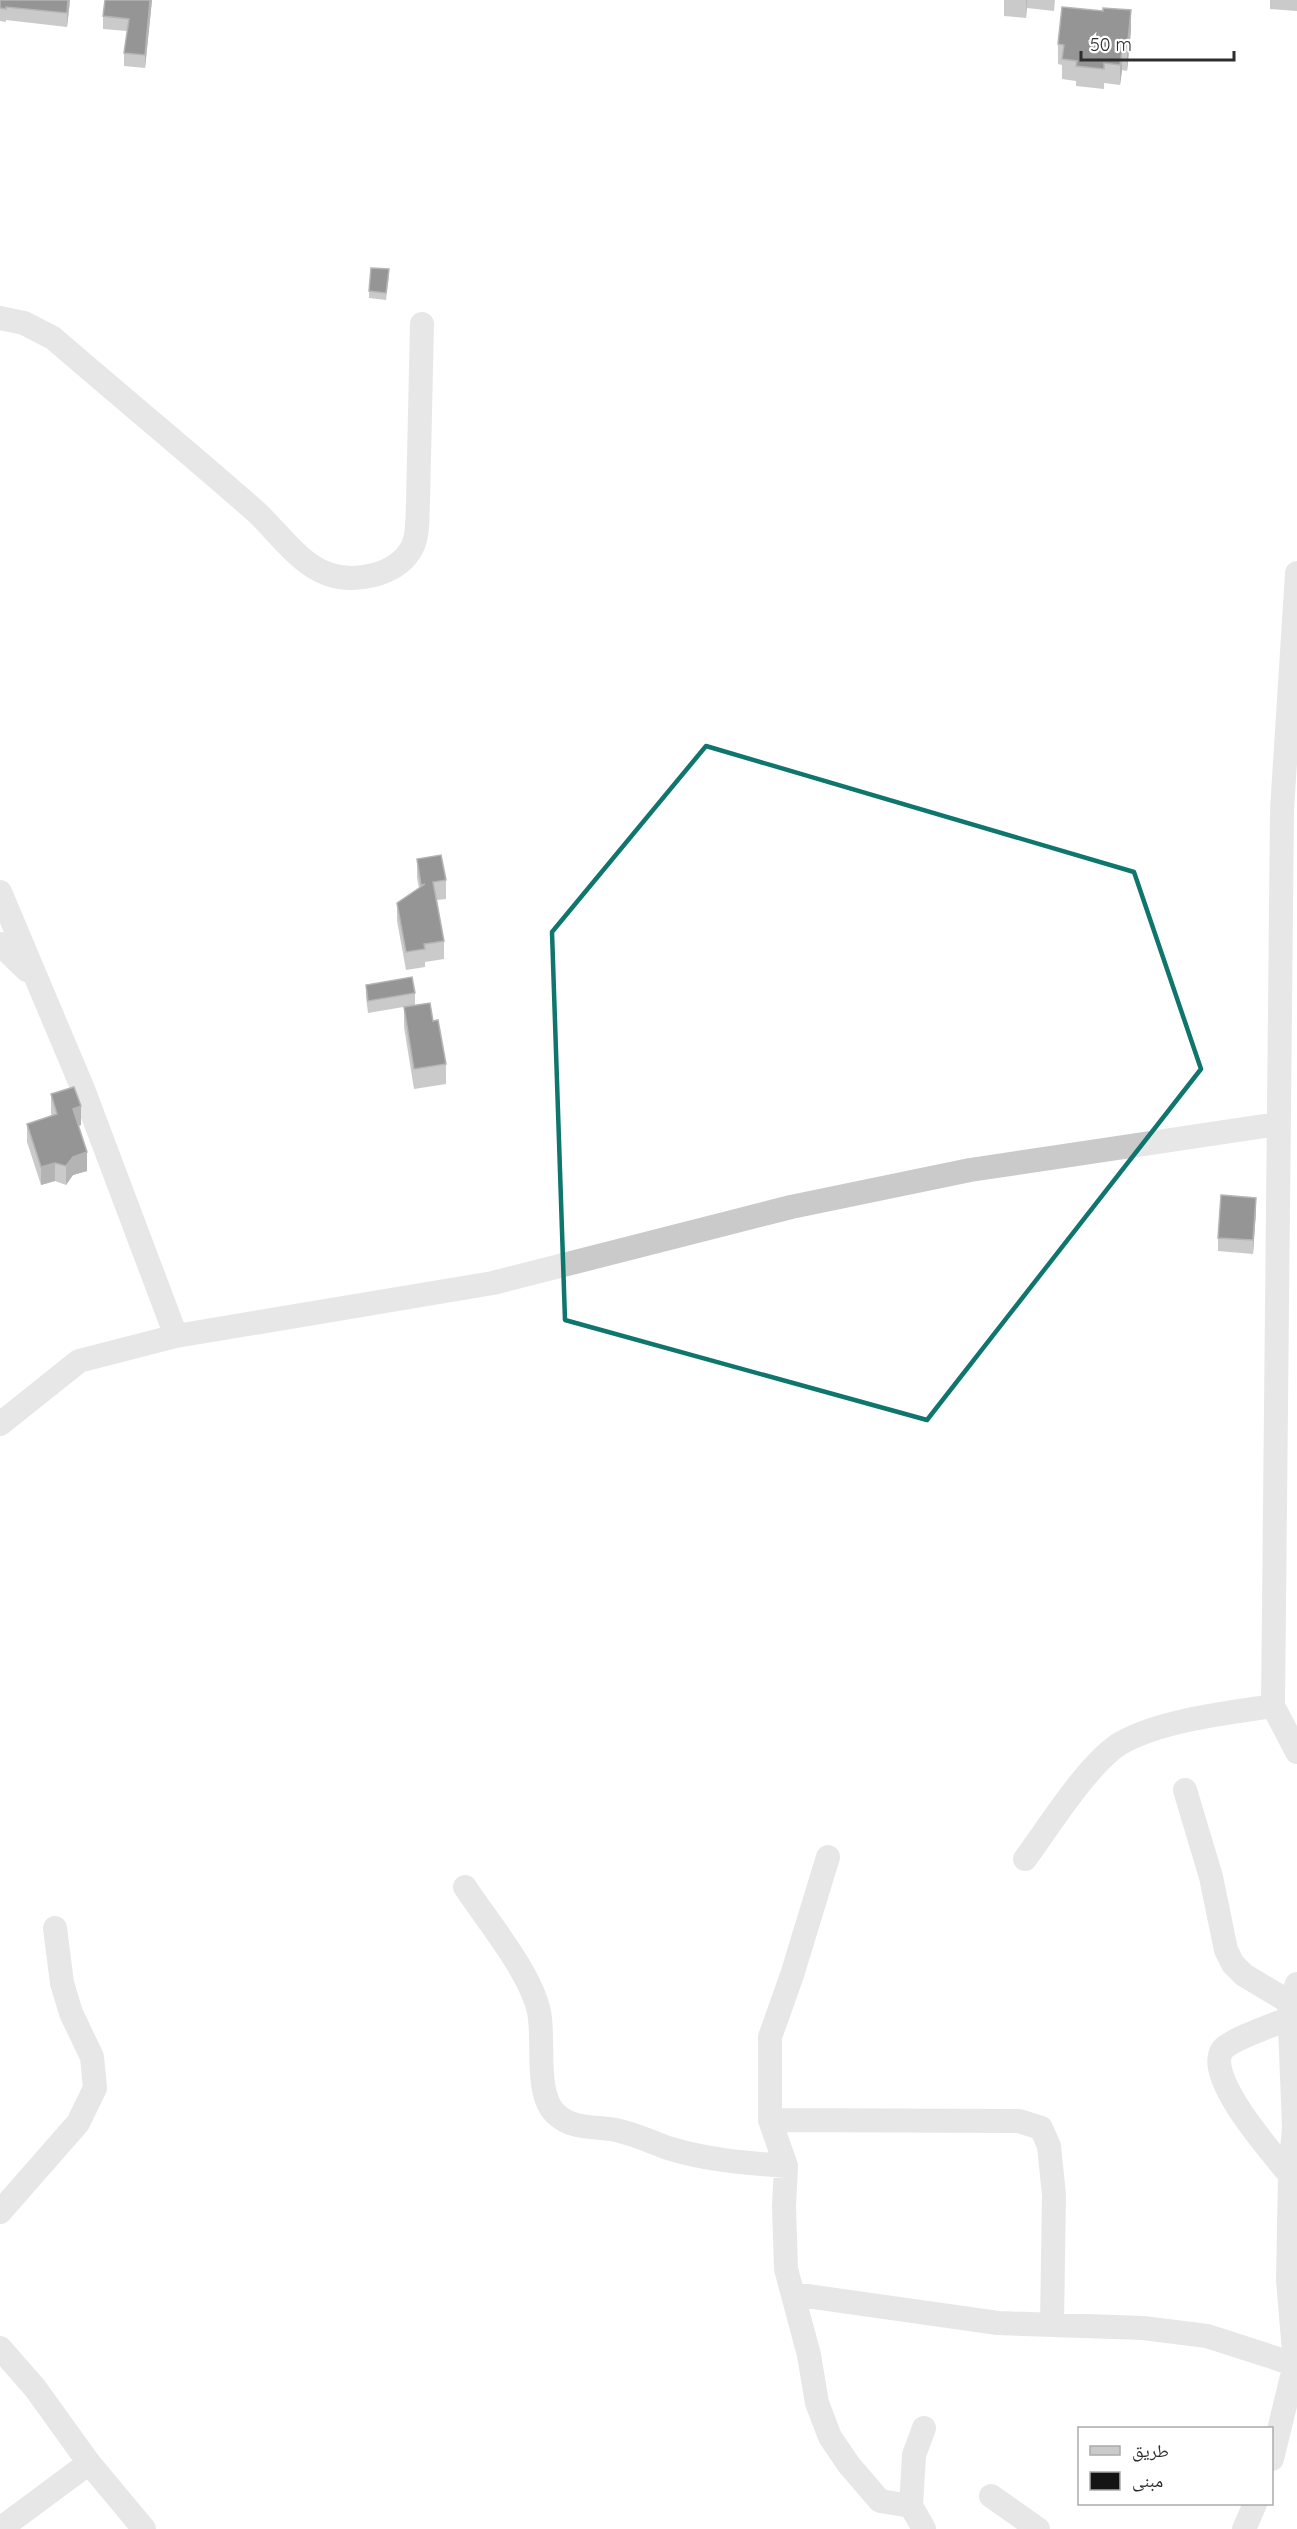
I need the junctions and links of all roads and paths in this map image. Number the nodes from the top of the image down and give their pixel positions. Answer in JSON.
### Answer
{"nodes":[{"id":1,"x":0,"y":318,"type":"edge"},
{"id":2,"x":422,"y":324,"type":"dead end"},
{"id":3,"x":1297,"y":573,"type":"edge"},
{"id":4,"x":0,"y":892,"type":"edge"},
{"id":5,"x":0,"y":944,"type":"edge"},
{"id":6,"x":36,"y":982,"type":"junction"},
{"id":7,"x":1278,"y":1124,"type":"junction"},
{"id":8,"x":176,"y":1336,"type":"junction"},
{"id":9,"x":0,"y":1424,"type":"edge"},
{"id":10,"x":1273,"y":1706,"type":"junction"},
{"id":11,"x":1297,"y":1752,"type":"edge"},
{"id":12,"x":1185,"y":1790,"type":"dead end"},
{"id":13,"x":828,"y":1857,"type":"dead end"},
{"id":14,"x":1025,"y":1859,"type":"dead end"},
{"id":15,"x":465,"y":1887,"type":"dead end"},
{"id":16,"x":55,"y":1928,"type":"dead end"},
{"id":17,"x":1293,"y":2002,"type":"edge"},
{"id":18,"x":770,"y":2120,"type":"junction"},
{"id":19,"x":786,"y":2166,"type":"junction"},
{"id":20,"x":1290,"y":2175,"type":"junction"},
{"id":21,"x":0,"y":2212,"type":"edge"},
{"id":22,"x":792,"y":2294,"type":"junction"},
{"id":23,"x":1052,"y":2325,"type":"junction"},
{"id":24,"x":0,"y":2348,"type":"edge"},
{"id":25,"x":1296,"y":2365,"type":"edge"},
{"id":26,"x":924,"y":2428,"type":"dead end"},
{"id":27,"x":1273,"y":2454,"type":"edge"},
{"id":28,"x":89,"y":2463,"type":"junction"},
{"id":29,"x":990,"y":2496,"type":"dead end"},
{"id":30,"x":1255,"y":2505,"type":"edge"},
{"id":31,"x":911,"y":2506,"type":"junction"},
{"id":32,"x":0,"y":2529,"type":"edge"},
{"id":33,"x":144,"y":2529,"type":"edge"},
{"id":34,"x":924,"y":2529,"type":"edge"},
{"id":35,"x":1038,"y":2529,"type":"edge"},
{"id":36,"x":1244,"y":2529,"type":"edge"}],
"edges":[{"from":1,"to":2,"type":"street"},
{"from":3,"to":7,"type":"street"},
{"from":4,"to":6,"type":"street"},
{"from":5,"to":6,"type":"street"},
{"from":6,"to":8,"type":"street"},
{"from":7,"to":8,"type":"street"},
{"from":7,"to":10,"type":"street"},
{"from":8,"to":9,"type":"street"},
{"from":10,"to":11,"type":"street"},
{"from":10,"to":14,"type":"street"},
{"from":12,"to":17,"type":"street"},
{"from":13,"to":18,"type":"street"},
{"from":15,"to":19,"type":"street"},
{"from":16,"to":21,"type":"street"},
{"from":17,"to":20,"type":"street"},
{"from":17,"to":20,"type":"street"},
{"from":18,"to":19,"type":"street"},
{"from":18,"to":23,"type":"street"},
{"from":19,"to":22,"type":"street"},
{"from":20,"to":25,"type":"street"},
{"from":22,"to":23,"type":"street"},
{"from":22,"to":31,"type":"street"},
{"from":23,"to":25,"type":"street"},
{"from":24,"to":28,"type":"street"},
{"from":25,"to":27,"type":"street"},
{"from":26,"to":31,"type":"street"},
{"from":28,"to":32,"type":"street"},
{"from":28,"to":33,"type":"street"},
{"from":29,"to":35,"type":"street"},
{"from":30,"to":36,"type":"street"},
{"from":31,"to":34,"type":"street"}]}
